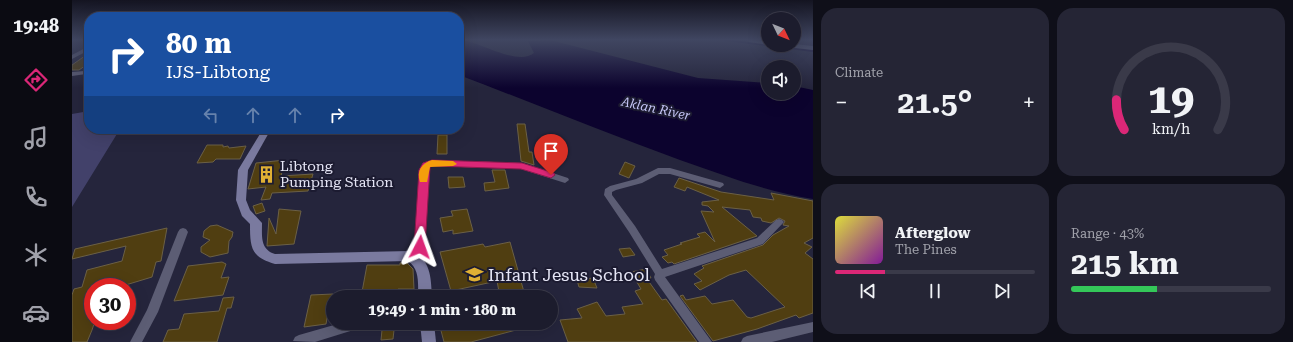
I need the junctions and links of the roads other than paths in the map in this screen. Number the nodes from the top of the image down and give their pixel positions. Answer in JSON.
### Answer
{"nodes":[{"id":1,"x":84,"y":73,"type":"dead end"},
{"id":2,"x":72,"y":74,"type":"edge"},
{"id":3,"x":264,"y":134,"type":"edge"},
{"id":4,"x":565,"y":180,"type":"dead end"},
{"id":5,"x":720,"y":185,"type":"dead end"},
{"id":6,"x":779,"y":222,"type":"dead end"},
{"id":7,"x":183,"y":232,"type":"dead end"},
{"id":8,"x":418,"y":261,"type":"junction"},
{"id":9,"x":660,"y":274,"type":"junction"},
{"id":10,"x":425,"y":290,"type":"edge"},
{"id":11,"x":813,"y":326,"type":"edge"},
{"id":12,"x":336,"y":330,"type":"edge"},
{"id":13,"x":428,"y":330,"type":"edge"},
{"id":14,"x":782,"y":338,"type":"edge"},
{"id":15,"x":299,"y":341,"type":"dead end"},
{"id":16,"x":136,"y":342,"type":"edge"},
{"id":17,"x":429,"y":342,"type":"edge"},
{"id":18,"x":706,"y":342,"type":"edge"},
{"id":19,"x":747,"y":342,"type":"edge"}],
"edges":[{"from":1,"to":2,"type":"street"},
{"from":3,"to":8,"type":"street"},
{"from":4,"to":8,"type":"street"},
{"from":5,"to":9,"type":"street"},
{"from":6,"to":9,"type":"street"},
{"from":7,"to":16,"type":"street"},
{"from":8,"to":10,"type":"street"},
{"from":9,"to":18,"type":"street"},
{"from":11,"to":14,"type":"street"},
{"from":12,"to":15,"type":"street"},
{"from":13,"to":17,"type":"street"},
{"from":14,"to":19,"type":"street"}]}
